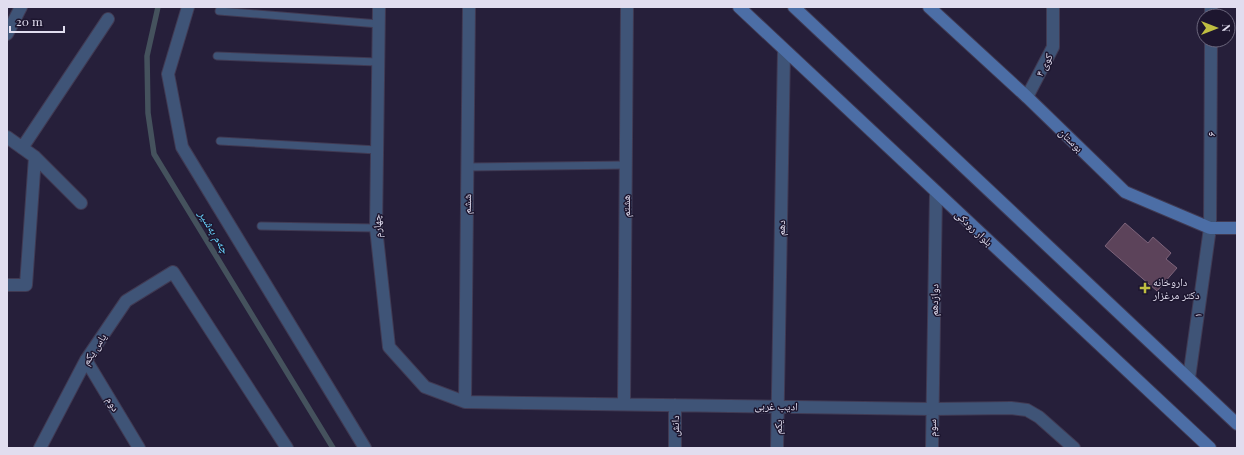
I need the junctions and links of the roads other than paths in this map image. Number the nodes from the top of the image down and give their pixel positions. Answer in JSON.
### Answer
{"nodes":[{"id":1,"x":21,"y":7,"type":"edge"},
{"id":2,"x":188,"y":7,"type":"edge"},
{"id":3,"x":379,"y":7,"type":"edge"},
{"id":4,"x":469,"y":7,"type":"edge"},
{"id":5,"x":627,"y":7,"type":"edge"},
{"id":6,"x":738,"y":7,"type":"edge"},
{"id":7,"x":794,"y":7,"type":"edge"},
{"id":8,"x":929,"y":7,"type":"edge"},
{"id":9,"x":1053,"y":7,"type":"edge"},
{"id":10,"x":219,"y":12,"type":"dead end"},
{"id":11,"x":108,"y":19,"type":"dead end"},
{"id":12,"x":379,"y":24,"type":"junction"},
{"id":13,"x":7,"y":34,"type":"edge"},
{"id":14,"x":1211,"y":48,"type":"edge"},
{"id":15,"x":784,"y":50,"type":"junction"},
{"id":16,"x":217,"y":56,"type":"dead end"},
{"id":17,"x":378,"y":62,"type":"junction"},
{"id":18,"x":1027,"y":97,"type":"junction"},
{"id":19,"x":7,"y":137,"type":"edge"},
{"id":20,"x":220,"y":141,"type":"dead end"},
{"id":21,"x":22,"y":148,"type":"junction"},
{"id":22,"x":377,"y":150,"type":"junction"},
{"id":23,"x":35,"y":157,"type":"junction"},
{"id":24,"x":626,"y":165,"type":"junction"},
{"id":25,"x":467,"y":167,"type":"junction"},
{"id":26,"x":936,"y":192,"type":"junction"},
{"id":27,"x":82,"y":203,"type":"dead end"},
{"id":28,"x":261,"y":226,"type":"dead end"},
{"id":29,"x":376,"y":228,"type":"junction"},
{"id":30,"x":1210,"y":228,"type":"junction"},
{"id":31,"x":1237,"y":228,"type":"edge"},
{"id":32,"x":7,"y":285,"type":"edge"},
{"id":33,"x":86,"y":360,"type":"junction"},
{"id":34,"x":1189,"y":378,"type":"junction"},
{"id":35,"x":465,"y":402,"type":"junction"},
{"id":36,"x":624,"y":404,"type":"junction"},
{"id":37,"x":675,"y":405,"type":"junction"},
{"id":38,"x":778,"y":406,"type":"junction"},
{"id":39,"x":932,"y":409,"type":"junction"},
{"id":40,"x":1237,"y":424,"type":"edge"},
{"id":41,"x":40,"y":448,"type":"edge"},
{"id":42,"x":139,"y":448,"type":"edge"},
{"id":43,"x":287,"y":448,"type":"edge"},
{"id":44,"x":365,"y":448,"type":"edge"},
{"id":45,"x":675,"y":448,"type":"edge"},
{"id":46,"x":777,"y":448,"type":"edge"},
{"id":47,"x":932,"y":448,"type":"edge"},
{"id":48,"x":1074,"y":448,"type":"edge"},
{"id":49,"x":1210,"y":448,"type":"edge"}],
"edges":[{"from":1,"to":13,"type":"street"},
{"from":2,"to":44,"type":"street"},
{"from":3,"to":12,"type":"street","name":"چهارم"},
{"from":4,"to":25,"type":"street","name":"ششم"},
{"from":5,"to":24,"type":"street","name":"هشتم"},
{"from":6,"to":15,"type":"main road","name":"بلوار رودکی"},
{"from":7,"to":34,"type":"main road"},
{"from":8,"to":18,"type":"main road","name":"بوستان"},
{"from":9,"to":18,"type":"street","name":"کوی ۴"},
{"from":10,"to":12,"type":"lane"},
{"from":11,"to":21,"type":"street"},
{"from":12,"to":17,"type":"street","name":"چهارم"},
{"from":14,"to":30,"type":"street","name":"۶"},
{"from":15,"to":26,"type":"main road","name":"بلوار رودکی"},
{"from":15,"to":38,"type":"street","name":"دهم"},
{"from":16,"to":17,"type":"lane"},
{"from":17,"to":22,"type":"street","name":"چهارم"},
{"from":18,"to":30,"type":"main road","name":"بوستان"},
{"from":19,"to":21,"type":"street"},
{"from":20,"to":22,"type":"lane"},
{"from":21,"to":23,"type":"street"},
{"from":22,"to":29,"type":"street","name":"چهارم"},
{"from":23,"to":27,"type":"street"},
{"from":23,"to":32,"type":"street"},
{"from":24,"to":25,"type":"lane"},
{"from":24,"to":36,"type":"street","name":"هشتم"},
{"from":25,"to":35,"type":"street","name":"ششم"},
{"from":26,"to":39,"type":"street","name":"دوازدهم"},
{"from":26,"to":49,"type":"main road","name":"بلوار رودکی"},
{"from":28,"to":29,"type":"lane"},
{"from":29,"to":35,"type":"street","name":"چهارم"},
{"from":30,"to":31,"type":"main road","name":"بوستان"},
{"from":30,"to":34,"type":"street","name":"۱"},
{"from":33,"to":41,"type":"street","name":"یاس یکم"},
{"from":33,"to":42,"type":"street","name":"دوم"},
{"from":33,"to":43,"type":"street","name":"یاس یکم"},
{"from":34,"to":40,"type":"main road"},
{"from":35,"to":36,"type":"street","name":"ادیب غربی"},
{"from":36,"to":37,"type":"street","name":"ادیب غربی"},
{"from":37,"to":38,"type":"street","name":"ادیب غربی"},
{"from":37,"to":45,"type":"street","name":"دانش"},
{"from":38,"to":39,"type":"street","name":"ادیب غربی"},
{"from":38,"to":46,"type":"street","name":"یکم"},
{"from":39,"to":47,"type":"street","name":"سوم"},
{"from":39,"to":48,"type":"street","name":"ادیب غربی"}]}
